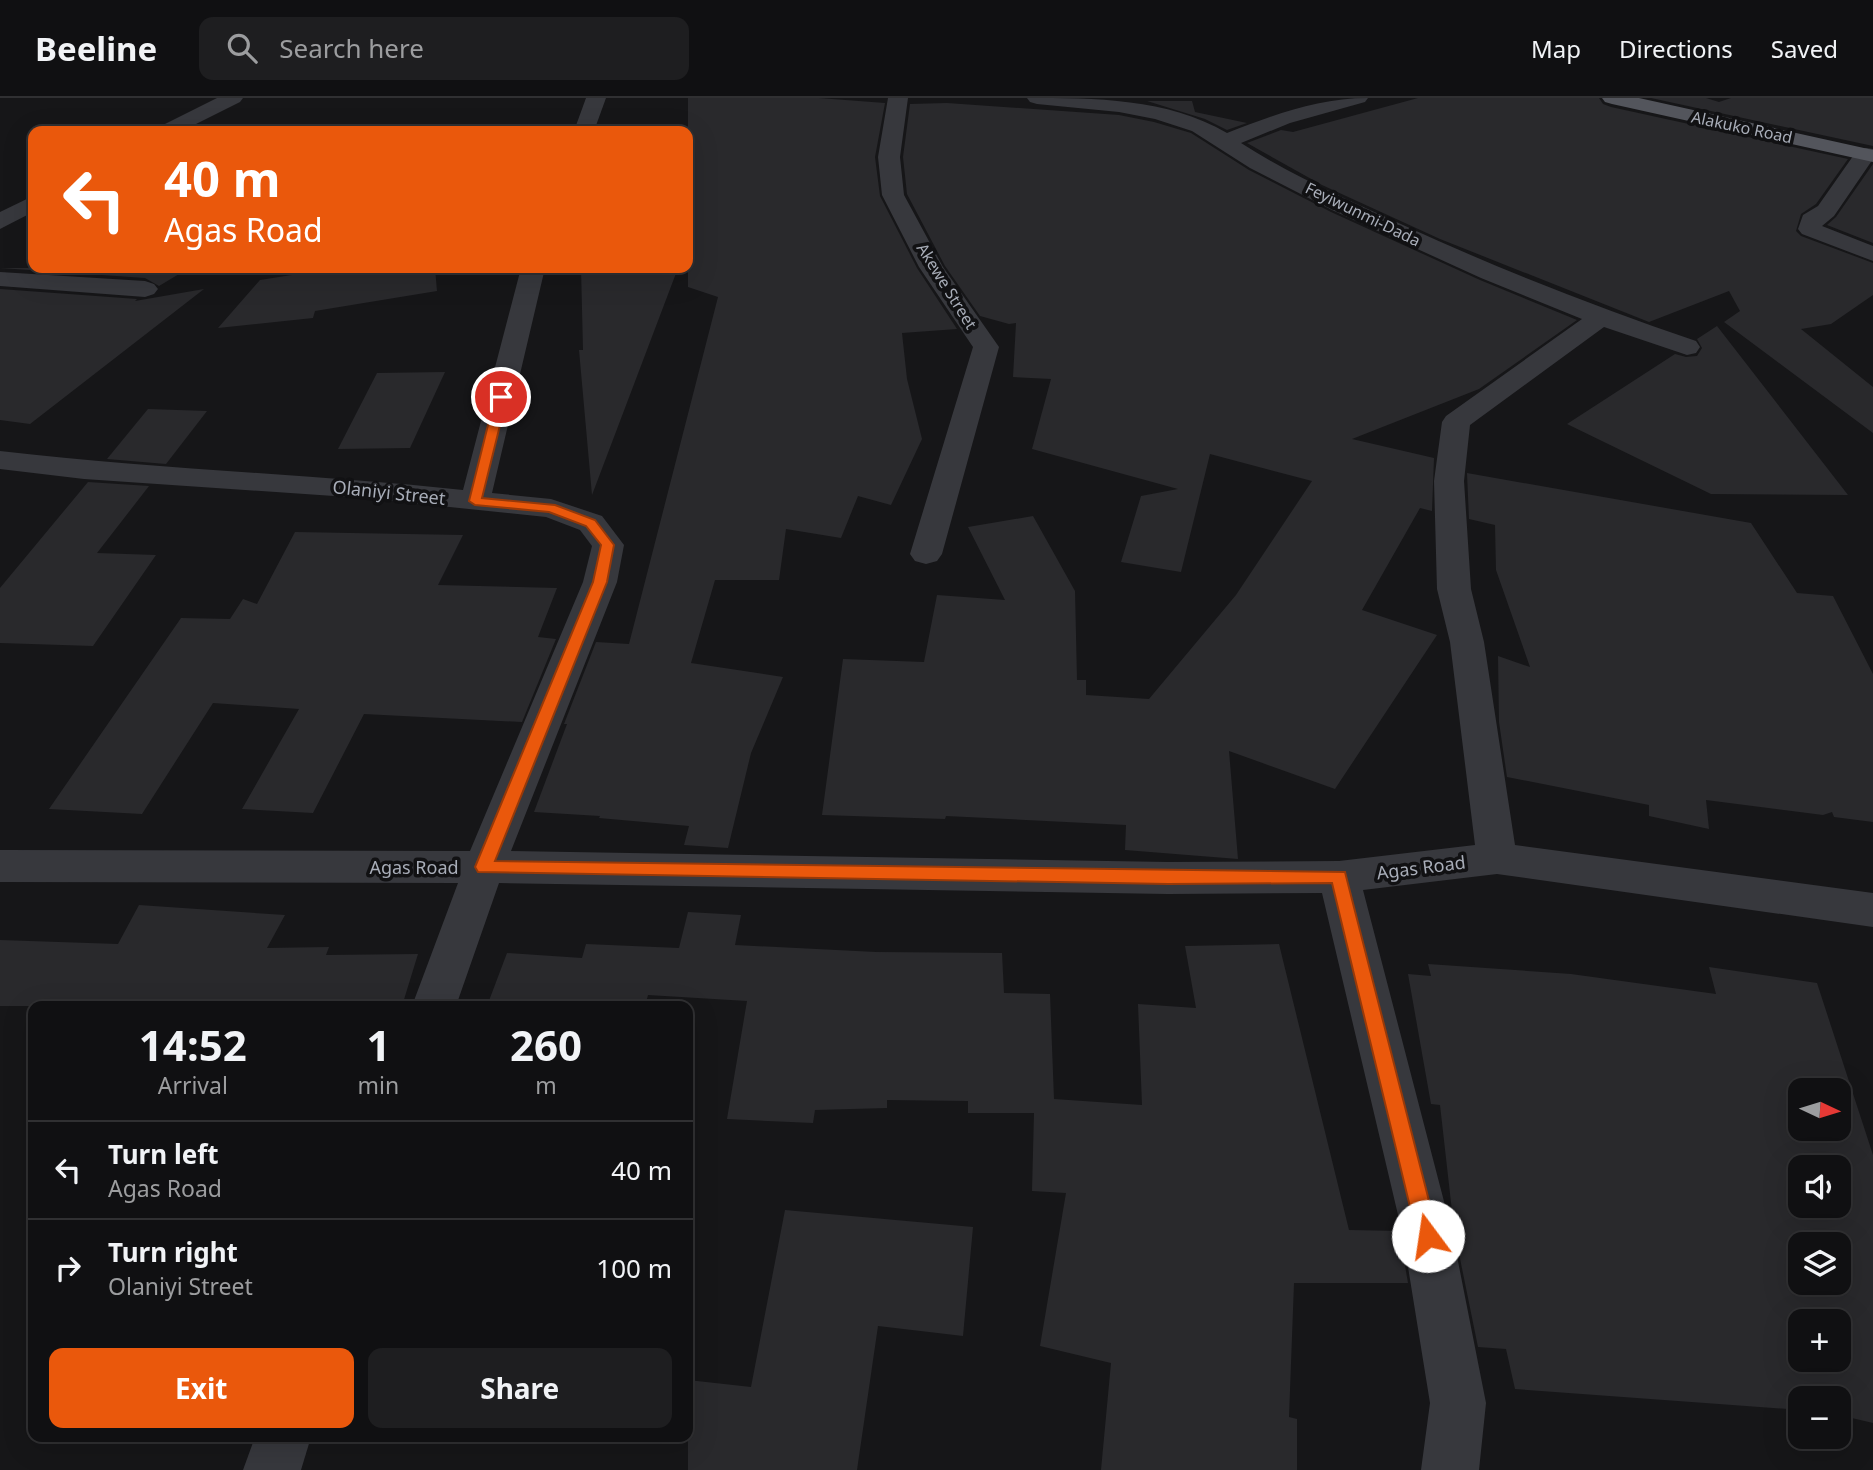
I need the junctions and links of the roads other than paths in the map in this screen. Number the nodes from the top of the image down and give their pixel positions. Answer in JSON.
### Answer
{"nodes":[{"id":1,"x":233,"y":98,"type":"edge"},
{"id":2,"x":596,"y":98,"type":"edge"},
{"id":3,"x":898,"y":98,"type":"edge"},
{"id":4,"x":1037,"y":98,"type":"edge"},
{"id":5,"x":1359,"y":98,"type":"edge"},
{"id":6,"x":1612,"y":98,"type":"edge"},
{"id":7,"x":176,"y":126,"type":"edge"},
{"id":8,"x":586,"y":126,"type":"edge"},
{"id":9,"x":1226,"y":141,"type":"junction"},
{"id":10,"x":1870,"y":155,"type":"edge"},
{"id":11,"x":28,"y":206,"type":"edge"},
{"id":12,"x":0,"y":222,"type":"edge"},
{"id":13,"x":1873,"y":254,"type":"edge"},
{"id":14,"x":532,"y":273,"type":"edge"},
{"id":15,"x":0,"y":279,"type":"edge"},
{"id":16,"x":145,"y":289,"type":"dead end"},
{"id":17,"x":1600,"y":318,"type":"junction"},
{"id":18,"x":1687,"y":347,"type":"dead end"},
{"id":19,"x":0,"y":460,"type":"edge"},
{"id":20,"x":475,"y":501,"type":"junction"},
{"id":21,"x":926,"y":554,"type":"dead end"},
{"id":22,"x":1497,"y":858,"type":"junction"},
{"id":23,"x":0,"y":866,"type":"edge"},
{"id":24,"x":484,"y":867,"type":"junction"},
{"id":25,"x":1339,"y":877,"type":"junction"},
{"id":26,"x":1873,"y":910,"type":"edge"},
{"id":27,"x":436,"y":1001,"type":"edge"},
{"id":28,"x":281,"y":1442,"type":"edge"},
{"id":29,"x":272,"y":1470,"type":"edge"},
{"id":30,"x":1450,"y":1470,"type":"edge"}],
"edges":[{"from":1,"to":7,"type":"street"},
{"from":2,"to":8,"type":"street"},
{"from":3,"to":21,"type":"street","name":"Akewe Street"},
{"from":4,"to":9,"type":"street","name":"Feyiwunmi-Dada"},
{"from":5,"to":9,"type":"street"},
{"from":6,"to":10,"type":"main road","name":"Alakuko Road"},
{"from":9,"to":17,"type":"street","name":"Feyiwunmi-Dada"},
{"from":10,"to":13,"type":"street"},
{"from":11,"to":12,"type":"street"},
{"from":14,"to":20,"type":"street"},
{"from":15,"to":16,"type":"street"},
{"from":17,"to":18,"type":"street","name":"Feyiwunmi-Dada"},
{"from":17,"to":22,"type":"street"},
{"from":19,"to":20,"type":"street","name":"Olaniyi Street"},
{"from":20,"to":24,"type":"street","name":"Olaniyi Street"},
{"from":22,"to":25,"type":"street","name":"Agas Road"},
{"from":22,"to":26,"type":"street","name":"Agas Road"},
{"from":23,"to":24,"type":"street","name":"Agas Road"},
{"from":24,"to":25,"type":"street","name":"Agas Road"},
{"from":24,"to":27,"type":"street","name":"Olaniyi Street"},
{"from":25,"to":30,"type":"street"},
{"from":28,"to":29,"type":"street"}]}
